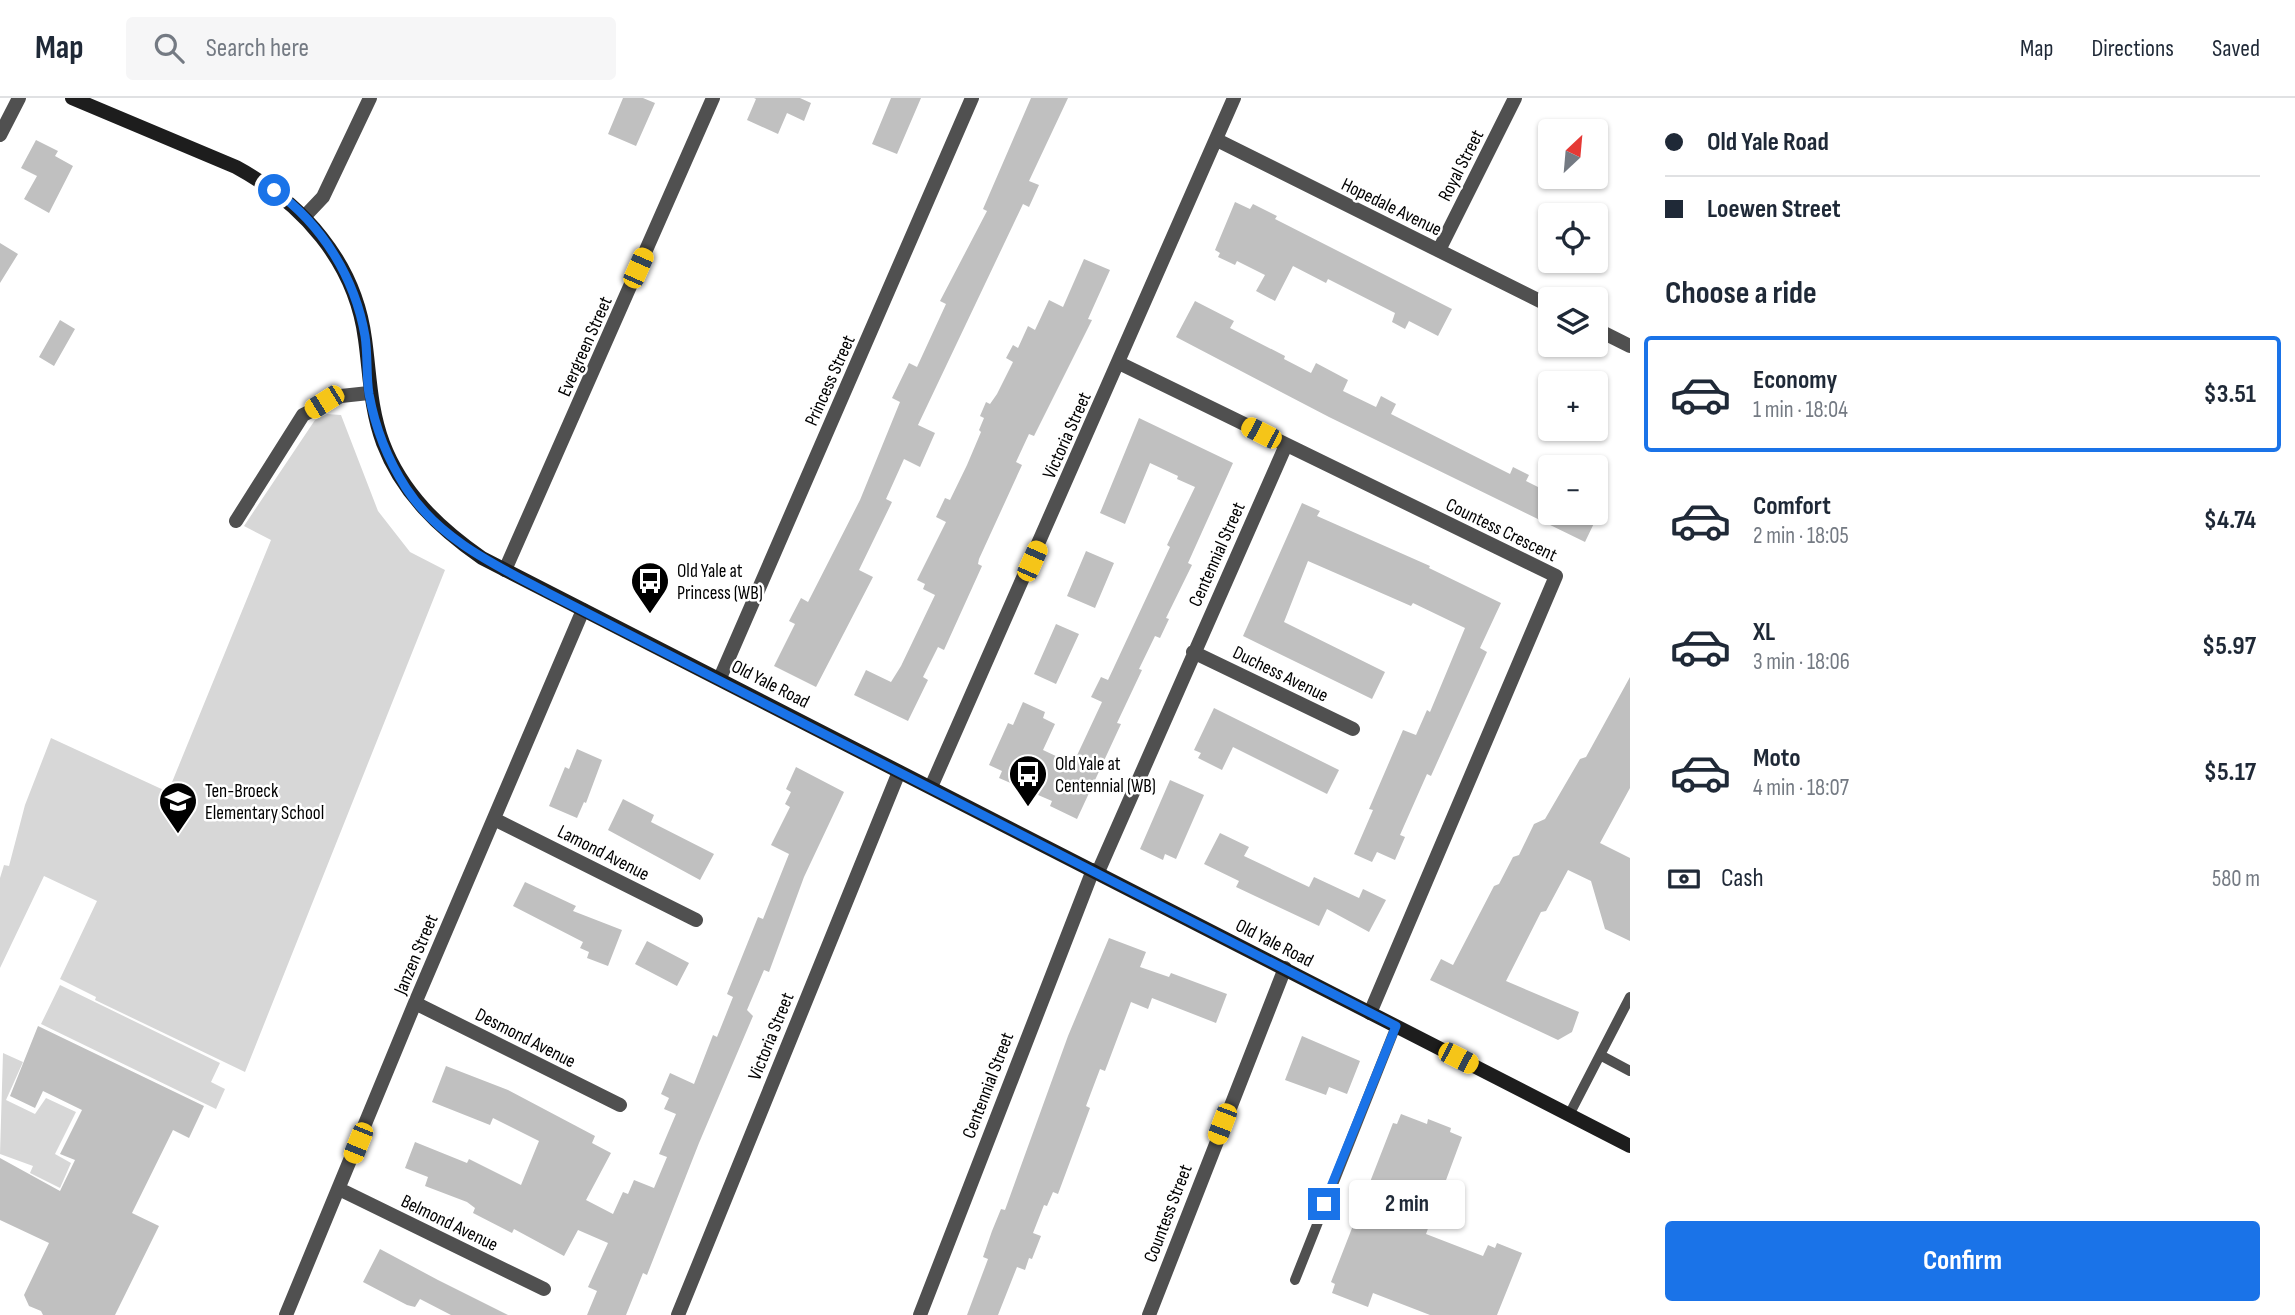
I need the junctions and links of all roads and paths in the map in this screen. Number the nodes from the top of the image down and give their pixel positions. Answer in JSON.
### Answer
{"nodes":[{"id":1,"x":19,"y":98,"type":"edge"},
{"id":2,"x":72,"y":98,"type":"edge"},
{"id":3,"x":370,"y":98,"type":"edge"},
{"id":4,"x":713,"y":98,"type":"edge"},
{"id":5,"x":972,"y":98,"type":"edge"},
{"id":6,"x":1234,"y":98,"type":"edge"},
{"id":7,"x":1515,"y":98,"type":"edge"},
{"id":8,"x":0,"y":135,"type":"edge"},
{"id":9,"x":1217,"y":140,"type":"junction"},
{"id":10,"x":305,"y":216,"type":"junction"},
{"id":11,"x":1439,"y":250,"type":"junction"},
{"id":12,"x":1538,"y":300,"type":"edge"},
{"id":13,"x":1608,"y":335,"type":"edge"},
{"id":14,"x":1630,"y":346,"type":"edge"},
{"id":15,"x":1119,"y":363,"type":"junction"},
{"id":16,"x":369,"y":393,"type":"junction"},
{"id":17,"x":1286,"y":445,"type":"junction"},
{"id":18,"x":236,"y":522,"type":"dead end"},
{"id":19,"x":506,"y":570,"type":"junction"},
{"id":20,"x":583,"y":610,"type":"junction"},
{"id":21,"x":1193,"y":652,"type":"junction"},
{"id":22,"x":720,"y":678,"type":"junction"},
{"id":23,"x":1353,"y":729,"type":"dead end"},
{"id":24,"x":899,"y":772,"type":"junction"},
{"id":25,"x":931,"y":788,"type":"junction"},
{"id":26,"x":494,"y":819,"type":"junction"},
{"id":27,"x":1095,"y":871,"type":"junction"},
{"id":28,"x":696,"y":920,"type":"dead end"},
{"id":29,"x":1285,"y":968,"type":"junction"},
{"id":30,"x":1630,"y":998,"type":"edge"},
{"id":31,"x":415,"y":1003,"type":"junction"},
{"id":32,"x":1370,"y":1013,"type":"junction"},
{"id":33,"x":1396,"y":1026,"type":"junction"},
{"id":34,"x":1600,"y":1055,"type":"junction"},
{"id":35,"x":1630,"y":1071,"type":"edge"},
{"id":36,"x":620,"y":1105,"type":"dead end"},
{"id":37,"x":1569,"y":1115,"type":"junction"},
{"id":38,"x":1630,"y":1146,"type":"edge"},
{"id":39,"x":338,"y":1189,"type":"junction"},
{"id":40,"x":1295,"y":1280,"type":"dead end"},
{"id":41,"x":544,"y":1290,"type":"dead end"},
{"id":42,"x":286,"y":1315,"type":"edge"},
{"id":43,"x":678,"y":1315,"type":"edge"},
{"id":44,"x":920,"y":1315,"type":"edge"},
{"id":45,"x":1149,"y":1315,"type":"edge"}],
"edges":[{"from":1,"to":8,"type":"street"},
{"from":2,"to":10,"type":"street","name":"Old Yale Road"},
{"from":3,"to":10,"type":"street"},
{"from":4,"to":19,"type":"street","name":"Evergreen Street"},
{"from":5,"to":22,"type":"street","name":"Princess Street"},
{"from":6,"to":9,"type":"street","name":"Victoria Street"},
{"from":7,"to":11,"type":"street","name":"Royal Street"},
{"from":9,"to":11,"type":"street","name":"Hopedale Avenue"},
{"from":9,"to":15,"type":"street","name":"Victoria Street"},
{"from":10,"to":16,"type":"street","name":"Old Yale Road"},
{"from":11,"to":12,"type":"street","name":"Hopedale Avenue"},
{"from":13,"to":14,"type":"street"},
{"from":15,"to":17,"type":"street","name":"Countess Crescent"},
{"from":15,"to":25,"type":"street","name":"Victoria Street"},
{"from":16,"to":18,"type":"street"},
{"from":16,"to":19,"type":"street","name":"Old Yale Road"},
{"from":17,"to":21,"type":"street","name":"Centennial Street"},
{"from":17,"to":32,"type":"street","name":"Countess Crescent"},
{"from":19,"to":20,"type":"street","name":"Old Yale Road"},
{"from":20,"to":22,"type":"street","name":"Old Yale Road"},
{"from":20,"to":26,"type":"street","name":"Janzen Street"},
{"from":21,"to":23,"type":"street","name":"Duchess Avenue"},
{"from":21,"to":27,"type":"street","name":"Centennial Street"},
{"from":22,"to":24,"type":"street","name":"Old Yale Road"},
{"from":24,"to":25,"type":"street","name":"Old Yale Road"},
{"from":24,"to":43,"type":"street","name":"Victoria Street"},
{"from":25,"to":27,"type":"street","name":"Old Yale Road"},
{"from":26,"to":28,"type":"street","name":"Lamond Avenue"},
{"from":26,"to":31,"type":"street","name":"Janzen Street"},
{"from":27,"to":29,"type":"street","name":"Old Yale Road"},
{"from":27,"to":44,"type":"street","name":"Centennial Street"},
{"from":29,"to":32,"type":"street","name":"Old Yale Road"},
{"from":29,"to":45,"type":"street","name":"Countess Street"},
{"from":30,"to":34,"type":"lane"},
{"from":31,"to":36,"type":"street","name":"Desmond Avenue"},
{"from":31,"to":39,"type":"street","name":"Janzen Street"},
{"from":32,"to":33,"type":"street","name":"Old Yale Road"},
{"from":33,"to":37,"type":"street","name":"Old Yale Road"},
{"from":33,"to":40,"type":"lane"},
{"from":34,"to":35,"type":"lane"},
{"from":34,"to":37,"type":"lane"},
{"from":37,"to":38,"type":"street","name":"Old Yale Road"},
{"from":39,"to":41,"type":"street","name":"Belmond Avenue"},
{"from":39,"to":42,"type":"street","name":"Janzen Street"}]}
